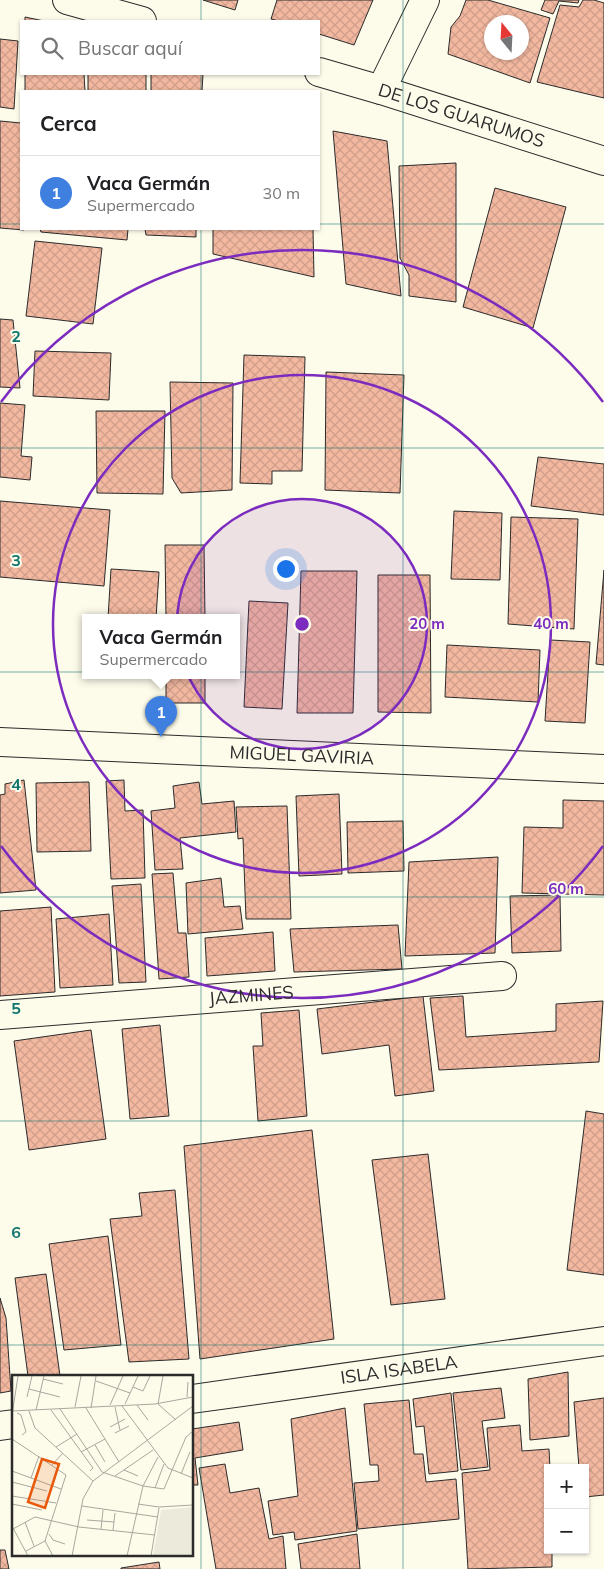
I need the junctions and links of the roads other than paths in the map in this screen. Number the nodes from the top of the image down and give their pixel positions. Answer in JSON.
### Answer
{"nodes":[{"id":1,"x":68,"y":0,"type":"edge"},
{"id":2,"x":425,"y":0,"type":"edge"},
{"id":3,"x":138,"y":20,"type":"edge"},
{"id":4,"x":320,"y":72,"type":"edge"},
{"id":5,"x":381,"y":90,"type":"junction"},
{"id":6,"x":604,"y":161,"type":"edge"},
{"id":7,"x":0,"y":742,"type":"edge"},
{"id":8,"x":604,"y":769,"type":"edge"},
{"id":9,"x":502,"y":976,"type":"dead end"},
{"id":10,"x":0,"y":1015,"type":"edge"},
{"id":11,"x":604,"y":1341,"type":"edge"},
{"id":12,"x":194,"y":1399,"type":"edge"}],
"edges":[{"from":1,"to":3,"type":"street"},
{"from":2,"to":5,"type":"street"},
{"from":4,"to":5,"type":"street","name":"DE LOS GUARUMOS"},
{"from":5,"to":6,"type":"street","name":"DE LOS GUARUMOS"},
{"from":7,"to":8,"type":"street","name":"MIGUEL GAVIRIA"},
{"from":9,"to":10,"type":"street","name":"JAZMINES"},
{"from":11,"to":12,"type":"street","name":"ISLA ISABELA"}]}
